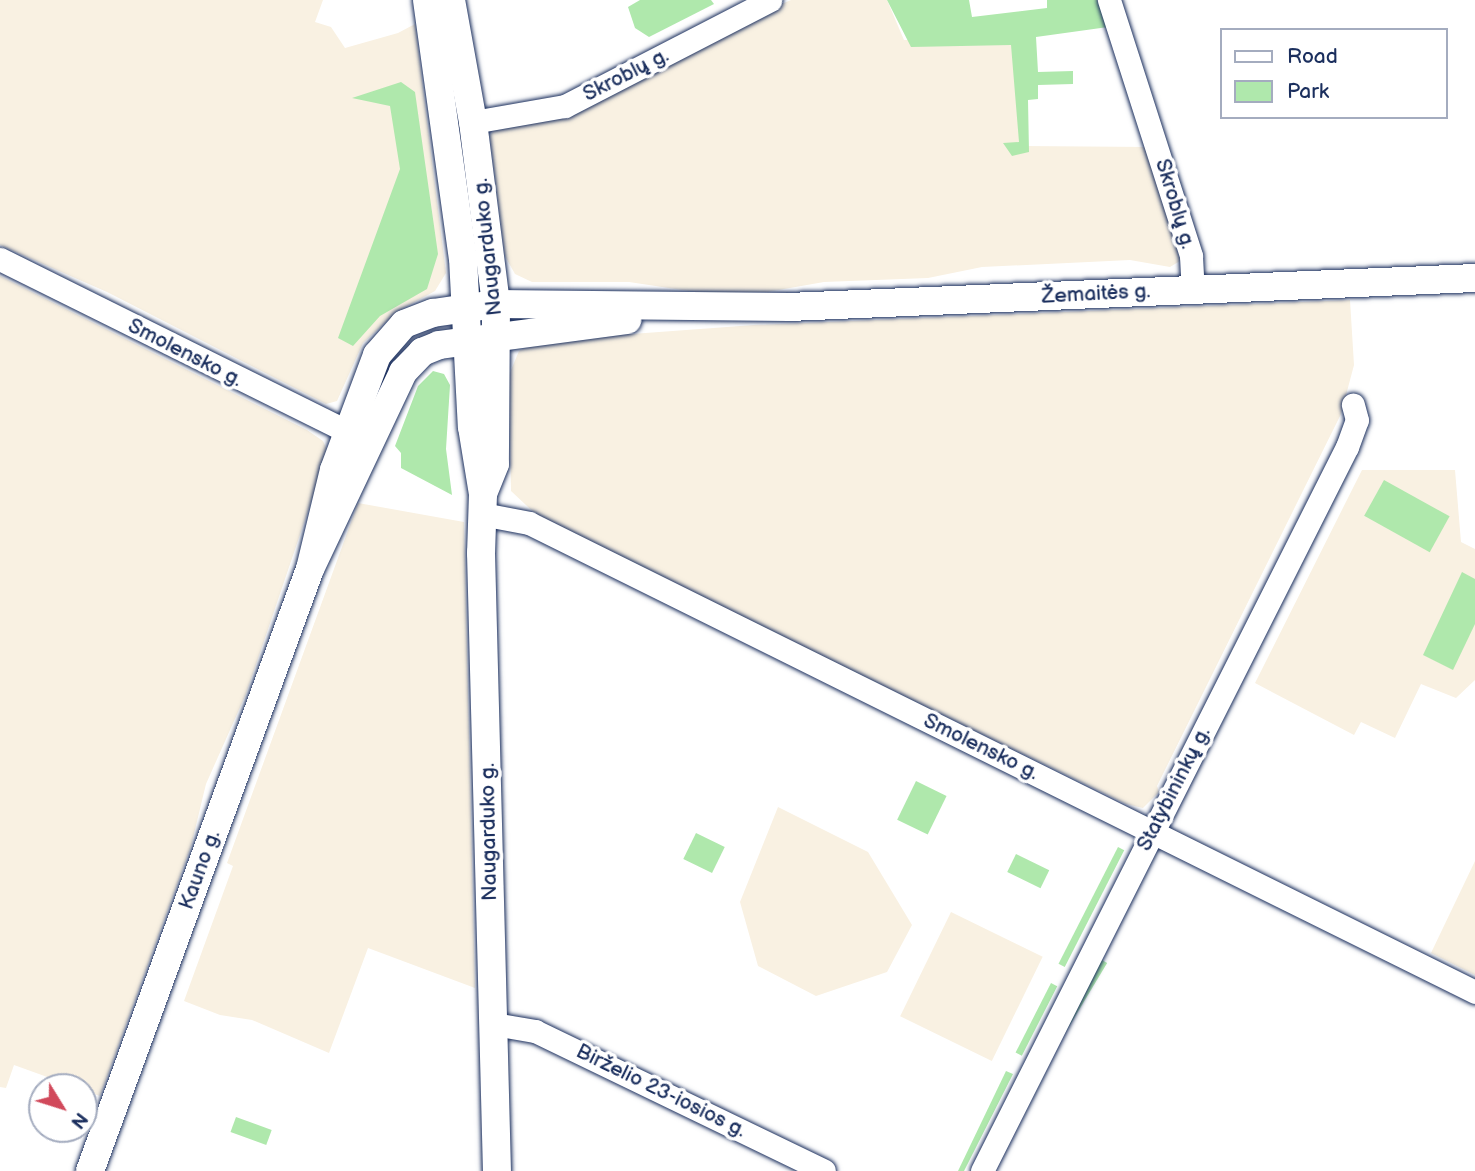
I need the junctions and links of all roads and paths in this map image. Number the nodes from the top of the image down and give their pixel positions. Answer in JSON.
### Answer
{"nodes":[{"id":1,"x":427,"y":0,"type":"edge"},
{"id":2,"x":451,"y":0,"type":"edge"},
{"id":3,"x":770,"y":0,"type":"edge"},
{"id":4,"x":1109,"y":0,"type":"edge"},
{"id":5,"x":473,"y":122,"type":"junction"},
{"id":6,"x":0,"y":258,"type":"edge"},
{"id":7,"x":1475,"y":278,"type":"edge"},
{"id":8,"x":1192,"y":289,"type":"junction"},
{"id":9,"x":496,"y":304,"type":"junction"},
{"id":10,"x":467,"y":307,"type":"junction"},
{"id":11,"x":717,"y":309,"type":"junction"},
{"id":12,"x":483,"y":338,"type":"junction"},
{"id":13,"x":1353,"y":405,"type":"dead end"},
{"id":14,"x":346,"y":433,"type":"junction"},
{"id":15,"x":373,"y":442,"type":"junction"},
{"id":16,"x":482,"y":504,"type":"junction"},
{"id":17,"x":310,"y":569,"type":"junction"},
{"id":18,"x":1153,"y":831,"type":"junction"},
{"id":19,"x":1475,"y":992,"type":"edge"},
{"id":20,"x":494,"y":1024,"type":"junction"},
{"id":21,"x":90,"y":1171,"type":"edge"},
{"id":22,"x":497,"y":1171,"type":"edge"},
{"id":23,"x":824,"y":1171,"type":"edge"},
{"id":24,"x":982,"y":1171,"type":"edge"}],
"edges":[{"from":1,"to":10,"type":"main road","name":"Naugarduko g."},
{"from":2,"to":5,"type":"main road","name":"Naugarduko g."},
{"from":3,"to":5,"type":"street","name":"Skroblų g."},
{"from":4,"to":8,"type":"street","name":"Skroblų g."},
{"from":5,"to":9,"type":"main road","name":"Naugarduko g."},
{"from":6,"to":14,"type":"street","name":"Smolensko g."},
{"from":7,"to":8,"type":"main road","name":"Žemaitės g."},
{"from":8,"to":11,"type":"main road","name":"Žemaitės g."},
{"from":9,"to":10,"type":"main road","name":"Kauno g."},
{"from":9,"to":11,"type":"main road","name":"Žemaitės g."},
{"from":9,"to":12,"type":"main road","name":"Naugarduko g."},
{"from":10,"to":12,"type":"main road","name":"Naugarduko g."},
{"from":10,"to":14,"type":"main road","name":"Kauno g."},
{"from":11,"to":12,"type":"main road","name":"Žemaitės g."},
{"from":12,"to":15,"type":"main road","name":"Kauno g."},
{"from":12,"to":16,"type":"main road","name":"Naugarduko g."},
{"from":13,"to":18,"type":"street","name":"Statybininkų g."},
{"from":14,"to":15,"type":"street","name":"Smolensko g."},
{"from":14,"to":17,"type":"main road","name":"Kauno g."},
{"from":15,"to":17,"type":"main road","name":"Kauno g."},
{"from":16,"to":18,"type":"street","name":"Smolensko g."},
{"from":16,"to":20,"type":"main road","name":"Naugarduko g."},
{"from":17,"to":21,"type":"main road","name":"Kauno g."},
{"from":18,"to":19,"type":"street","name":"Smolensko g."},
{"from":18,"to":24,"type":"street","name":"Statybininkų g."},
{"from":20,"to":22,"type":"main road","name":"Naugarduko g."},
{"from":20,"to":23,"type":"street","name":"Birželio 23-iosios g."}]}
